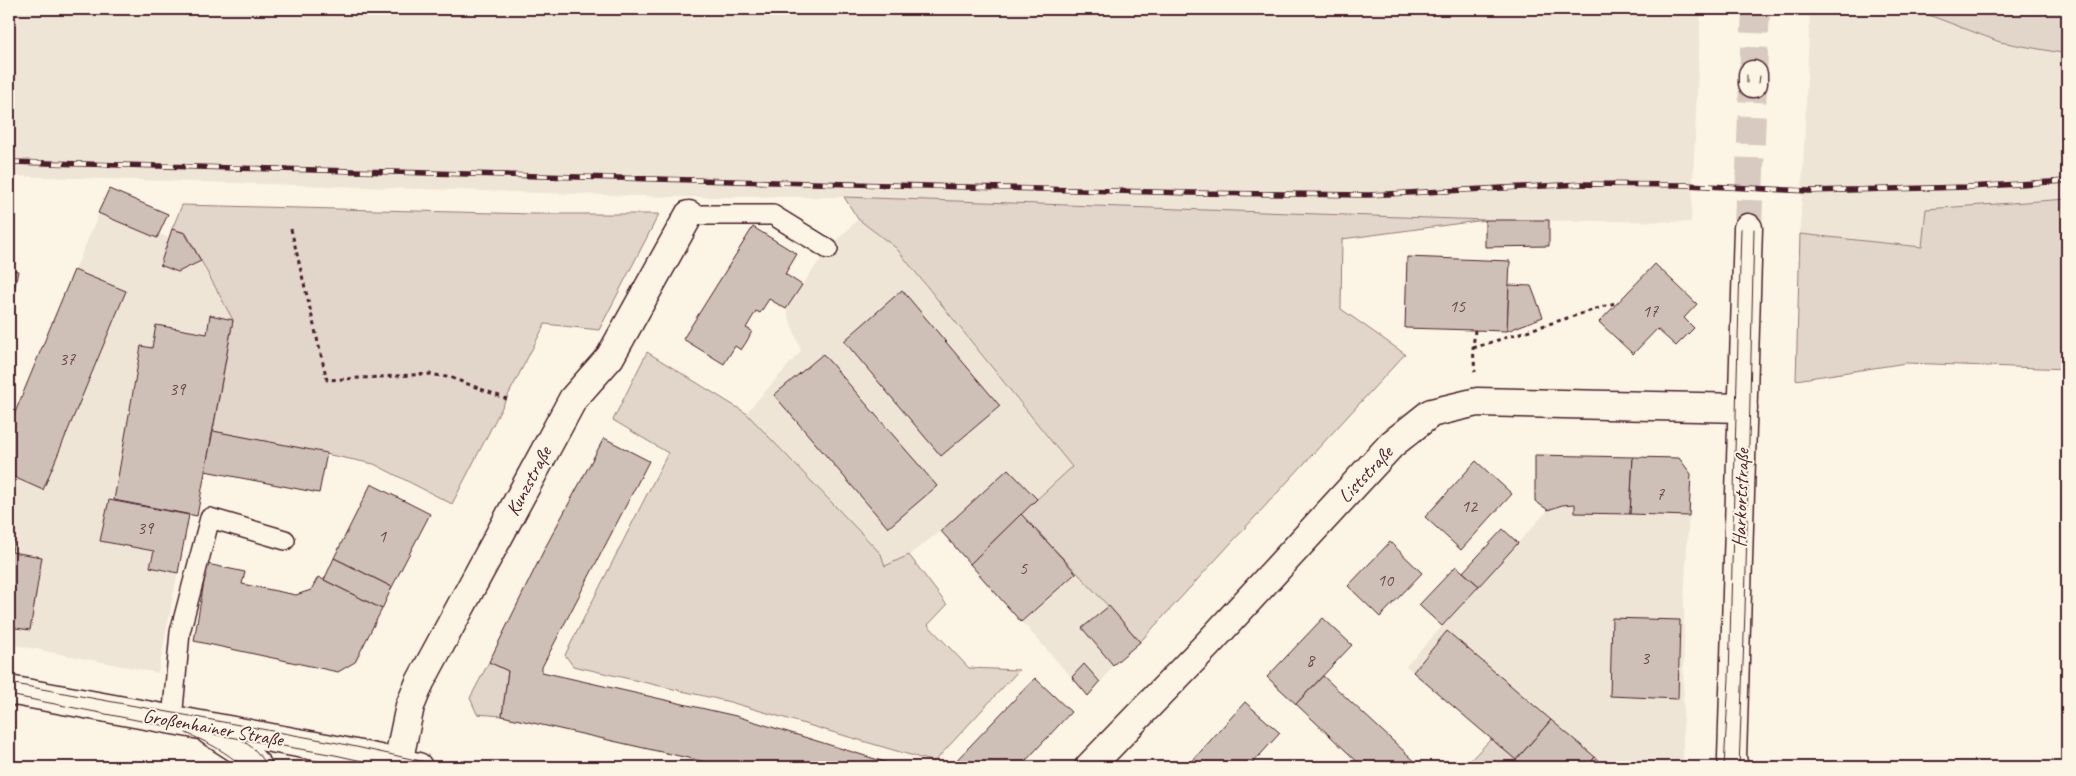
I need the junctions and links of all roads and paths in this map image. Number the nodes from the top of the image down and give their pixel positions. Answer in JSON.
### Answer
{"nodes":[{"id":1,"x":689,"y":215,"type":"joint"},
{"id":2,"x":1748,"y":228,"type":"tunnel mouth"},
{"id":3,"x":291,"y":229,"type":"dead end"},
{"id":4,"x":828,"y":249,"type":"dead end"},
{"id":5,"x":1618,"y":302,"type":"dead end"},
{"id":6,"x":1475,"y":330,"type":"dead end"},
{"id":7,"x":1473,"y":348,"type":"junction"},
{"id":8,"x":507,"y":399,"type":"dead end"},
{"id":9,"x":1478,"y":402,"type":"junction"},
{"id":10,"x":1742,"y":408,"type":"junction"},
{"id":11,"x":285,"y":540,"type":"dead end"},
{"id":12,"x":9,"y":690,"type":"edge"},
{"id":13,"x":185,"y":722,"type":"junction"},
{"id":14,"x":408,"y":765,"type":"edge"},
{"id":15,"x":1731,"y":765,"type":"edge"},
{"id":16,"x":258,"y":767,"type":"edge"},
{"id":17,"x":1089,"y":767,"type":"edge"}],
"edges":[{"from":1,"to":4,"type":"lane"},
{"from":1,"to":14,"type":"street","name":"Kunzstraße"},
{"from":2,"to":10,"type":"street","name":"Harkortstraße"},
{"from":3,"to":8,"type":"path"},
{"from":5,"to":7,"type":"path"},
{"from":6,"to":7,"type":"path"},
{"from":7,"to":9,"type":"path"},
{"from":9,"to":10,"type":"street","name":"Liststraße"},
{"from":9,"to":17,"type":"street","name":"Liststraße"},
{"from":10,"to":15,"type":"street","name":"Harkortstraße"},
{"from":11,"to":13,"type":"lane"},
{"from":12,"to":13,"type":"street","name":"Großenhainer Straße"},
{"from":13,"to":14,"type":"street","name":"Großenhainer Straße"},
{"from":13,"to":16,"type":"street"}]}
